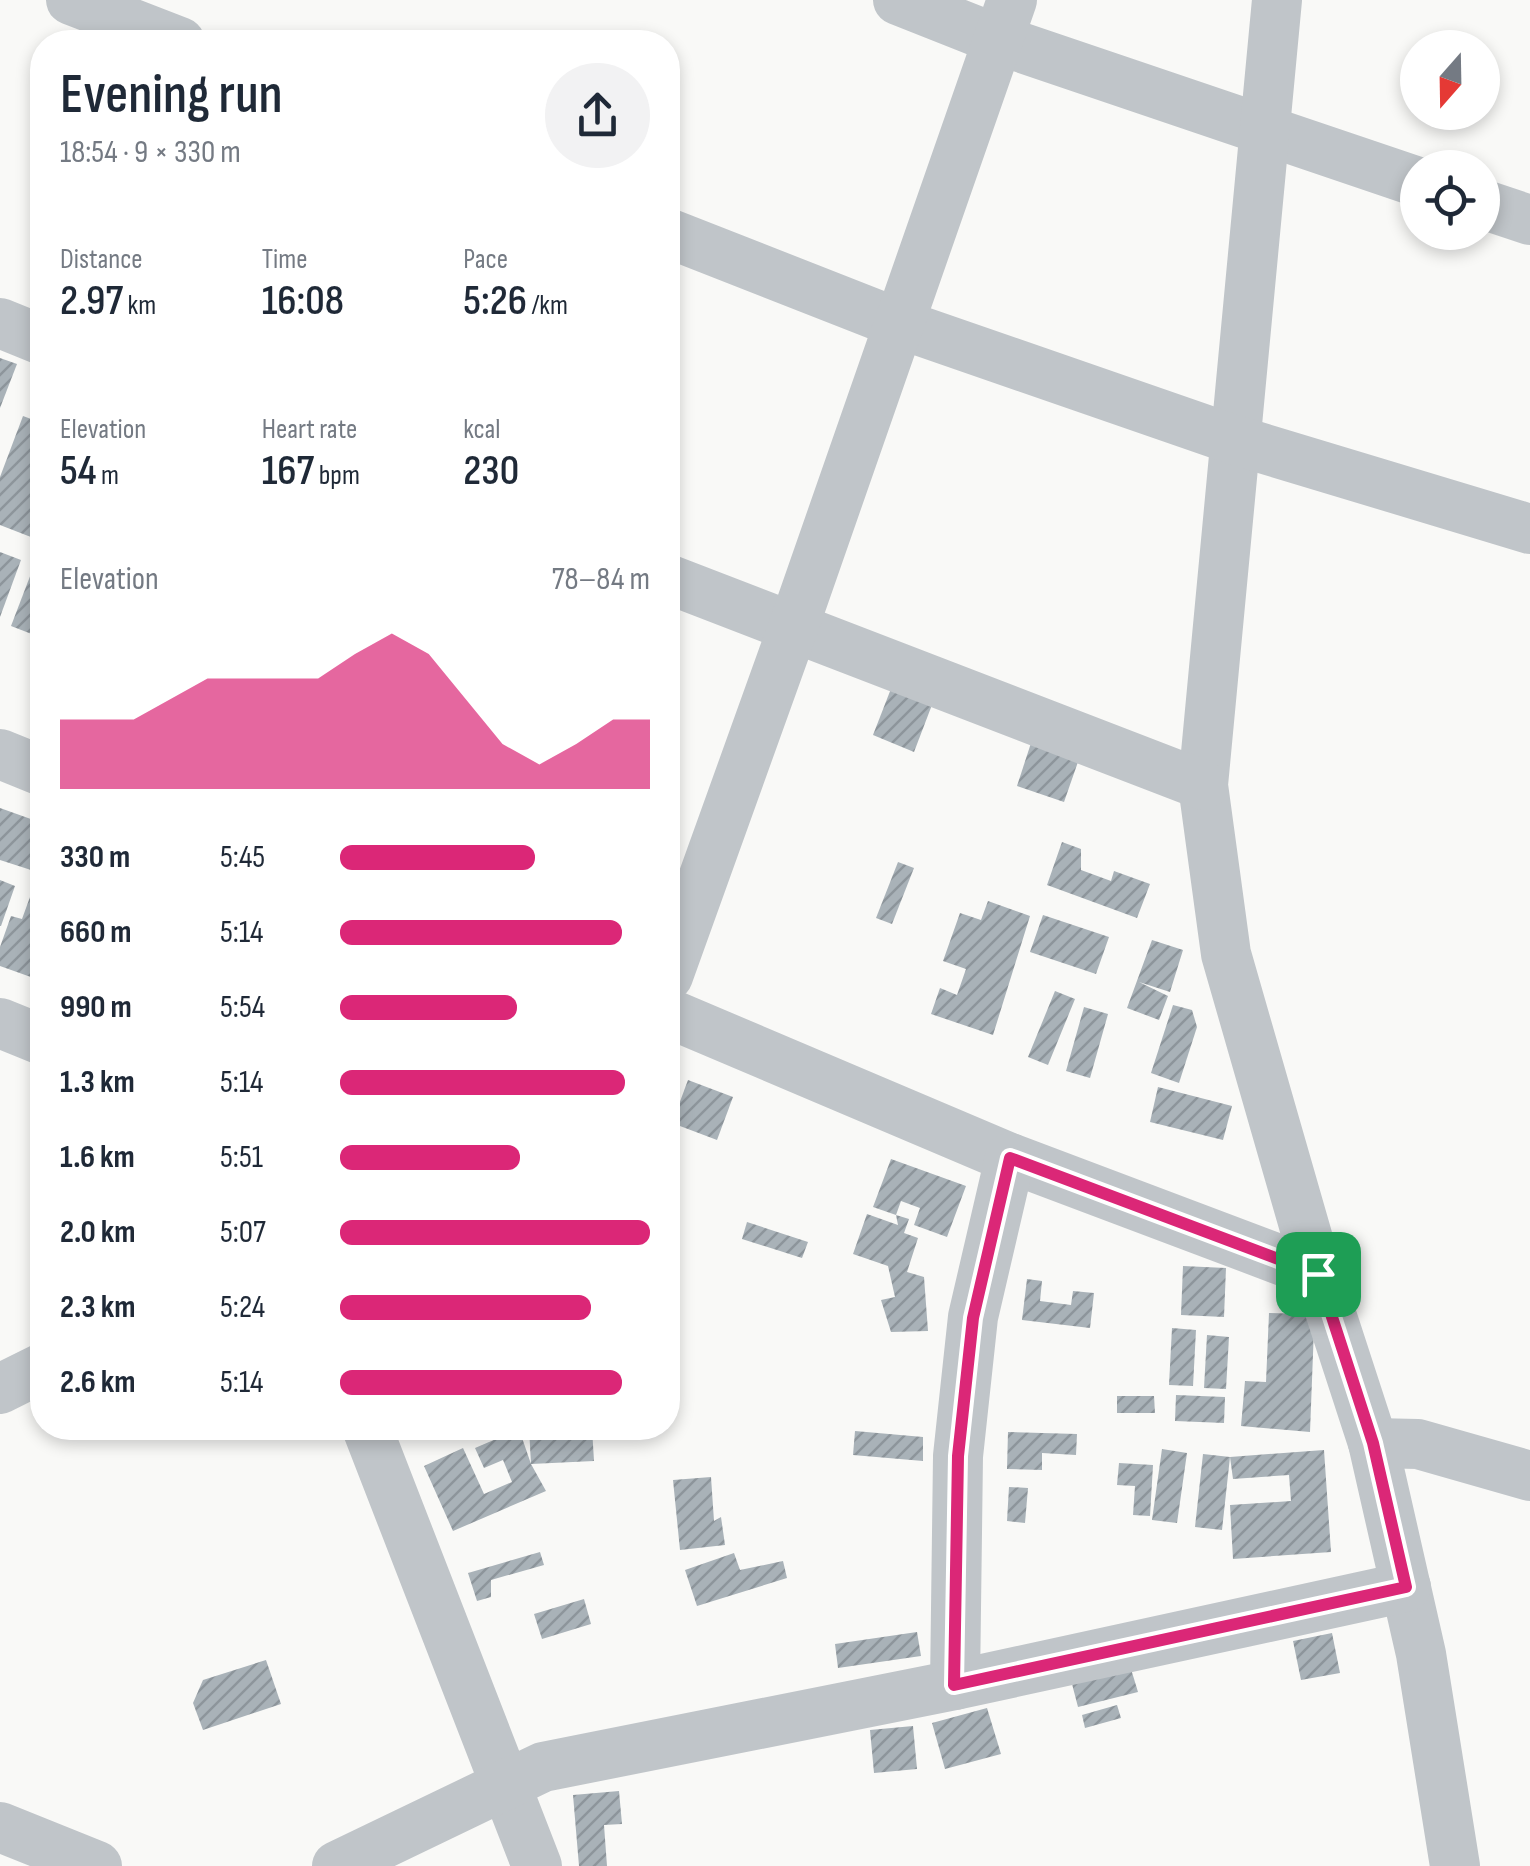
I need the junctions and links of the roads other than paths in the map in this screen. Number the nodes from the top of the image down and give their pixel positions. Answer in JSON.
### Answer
{"nodes":[{"id":1,"x":71,"y":0,"type":"edge"},
{"id":2,"x":898,"y":0,"type":"edge"},
{"id":3,"x":1278,"y":0,"type":"edge"},
{"id":4,"x":1006,"y":20,"type":"edge"},
{"id":5,"x":149,"y":30,"type":"edge"},
{"id":6,"x":1266,"y":130,"type":"junction"},
{"id":7,"x":1400,"y":176,"type":"edge"},
{"id":8,"x":1500,"y":210,"type":"edge"},
{"id":9,"x":1530,"y":220,"type":"edge"},
{"id":10,"x":680,"y":238,"type":"edge"},
{"id":11,"x":0,"y":324,"type":"edge"},
{"id":12,"x":900,"y":324,"type":"junction"},
{"id":13,"x":30,"y":335,"type":"edge"},
{"id":14,"x":1236,"y":440,"type":"junction"},
{"id":15,"x":1530,"y":529,"type":"edge"},
{"id":16,"x":680,"y":585,"type":"edge"},
{"id":17,"x":793,"y":628,"type":"junction"},
{"id":18,"x":0,"y":754,"type":"edge"},
{"id":19,"x":30,"y":766,"type":"edge"},
{"id":20,"x":1203,"y":785,"type":"junction"},
{"id":21,"x":680,"y":943,"type":"edge"},
{"id":22,"x":680,"y":1018,"type":"edge"},
{"id":23,"x":0,"y":1023,"type":"edge"},
{"id":24,"x":30,"y":1035,"type":"edge"},
{"id":25,"x":1010,"y":1158,"type":"junction"},
{"id":26,"x":1318,"y":1274,"type":"junction"},
{"id":27,"x":30,"y":1374,"type":"edge"},
{"id":28,"x":0,"y":1389,"type":"edge"},
{"id":29,"x":372,"y":1440,"type":"edge"},
{"id":30,"x":1373,"y":1443,"type":"junction"},
{"id":31,"x":1530,"y":1476,"type":"edge"},
{"id":32,"x":1406,"y":1587,"type":"junction"},
{"id":33,"x":954,"y":1685,"type":"junction"},
{"id":34,"x":506,"y":1785,"type":"junction"},
{"id":35,"x":0,"y":1827,"type":"edge"},
{"id":36,"x":97,"y":1866,"type":"edge"},
{"id":37,"x":338,"y":1866,"type":"edge"},
{"id":38,"x":537,"y":1866,"type":"edge"},
{"id":39,"x":1455,"y":1866,"type":"edge"}],
"edges":[{"from":1,"to":5,"type":"street"},
{"from":2,"to":4,"type":"street"},
{"from":3,"to":6,"type":"street"},
{"from":4,"to":6,"type":"street"},
{"from":4,"to":12,"type":"street"},
{"from":6,"to":7,"type":"street"},
{"from":6,"to":14,"type":"street"},
{"from":8,"to":9,"type":"street"},
{"from":10,"to":12,"type":"street"},
{"from":11,"to":13,"type":"street"},
{"from":12,"to":14,"type":"street"},
{"from":12,"to":17,"type":"street"},
{"from":14,"to":15,"type":"street"},
{"from":14,"to":20,"type":"street"},
{"from":16,"to":17,"type":"street"},
{"from":17,"to":20,"type":"street"},
{"from":17,"to":21,"type":"street"},
{"from":18,"to":19,"type":"street"},
{"from":20,"to":26,"type":"street"},
{"from":22,"to":25,"type":"street"},
{"from":23,"to":24,"type":"street"},
{"from":25,"to":26,"type":"street"},
{"from":25,"to":33,"type":"street"},
{"from":26,"to":30,"type":"street"},
{"from":27,"to":28,"type":"street"},
{"from":29,"to":34,"type":"street"},
{"from":30,"to":31,"type":"street"},
{"from":30,"to":32,"type":"street"},
{"from":32,"to":33,"type":"street"},
{"from":32,"to":39,"type":"street"},
{"from":33,"to":34,"type":"street"},
{"from":34,"to":37,"type":"street"},
{"from":34,"to":38,"type":"street"},
{"from":35,"to":36,"type":"street"}]}
